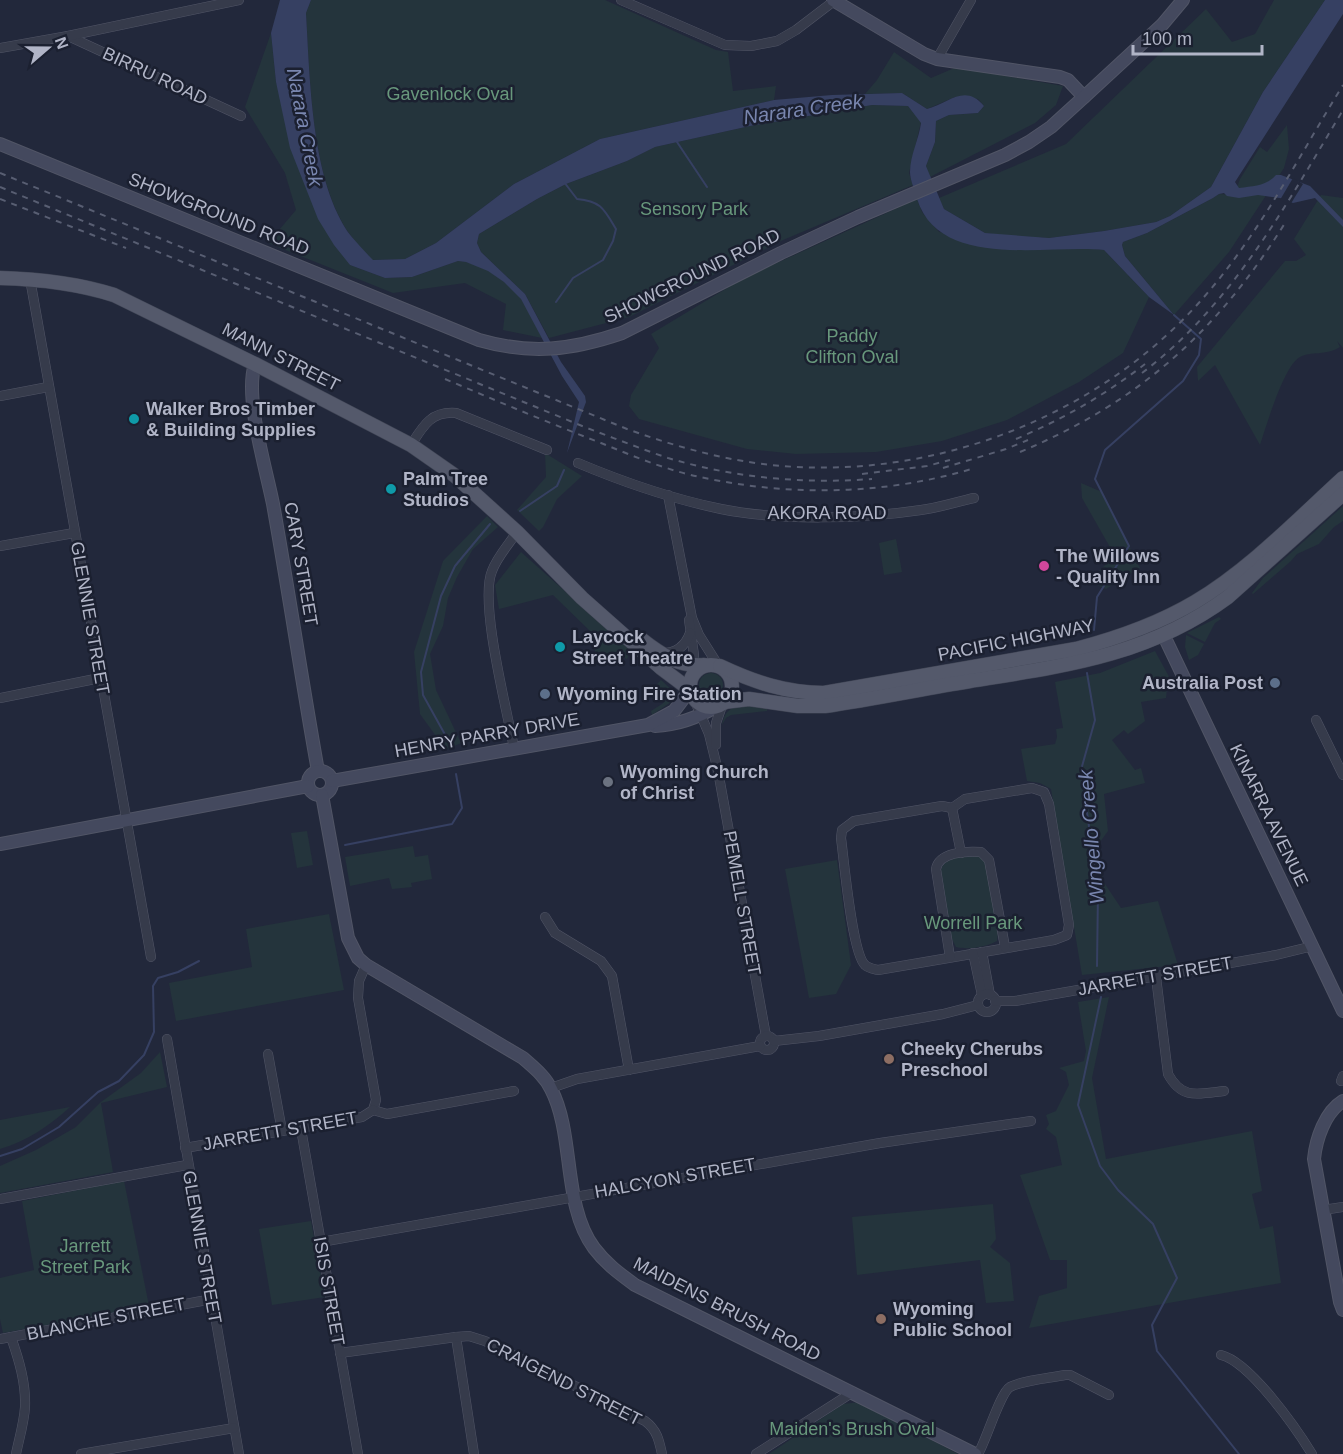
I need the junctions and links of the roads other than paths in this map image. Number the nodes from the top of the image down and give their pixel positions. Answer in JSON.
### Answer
{"nodes":[{"id":1,"x":239,"y":0,"type":"edge"},
{"id":2,"x":621,"y":0,"type":"edge"},
{"id":3,"x":833,"y":0,"type":"edge"},
{"id":4,"x":971,"y":0,"type":"edge"},
{"id":5,"x":1183,"y":0,"type":"edge"},
{"id":6,"x":68,"y":36,"type":"junction"},
{"id":7,"x":0,"y":48,"type":"edge"},
{"id":8,"x":937,"y":59,"type":"junction"},
{"id":9,"x":1084,"y":97,"type":"junction"},
{"id":10,"x":241,"y":116,"type":"dead end"},
{"id":11,"x":0,"y":144,"type":"edge"},
{"id":12,"x":0,"y":278,"type":"edge"},
{"id":13,"x":30,"y":279,"type":"junction"},
{"id":14,"x":255,"y":364,"type":"junction"},
{"id":15,"x":48,"y":387,"type":"junction"},
{"id":16,"x":0,"y":396,"type":"edge"},
{"id":17,"x":411,"y":445,"type":"junction"},
{"id":18,"x":548,"y":450,"type":"dead end"},
{"id":19,"x":578,"y":463,"type":"dead end"},
{"id":20,"x":1343,"y":477,"type":"edge"},
{"id":21,"x":1343,"y":494,"type":"edge"},
{"id":22,"x":669,"y":495,"type":"junction"},
{"id":23,"x":974,"y":498,"type":"dead end"},
{"id":24,"x":517,"y":532,"type":"junction"},
{"id":25,"x":74,"y":533,"type":"junction"},
{"id":26,"x":0,"y":546,"type":"edge"},
{"id":27,"x":688,"y":600,"type":"junction"},
{"id":28,"x":690,"y":633,"type":"junction"},
{"id":29,"x":1164,"y":636,"type":"junction"},
{"id":30,"x":1076,"y":650,"type":"junction"},
{"id":31,"x":658,"y":652,"type":"junction"},
{"id":32,"x":706,"y":667,"type":"junction"},
{"id":33,"x":100,"y":678,"type":"junction"},
{"id":34,"x":691,"y":693,"type":"junction"},
{"id":35,"x":0,"y":698,"type":"edge"},
{"id":36,"x":722,"y":704,"type":"junction"},
{"id":37,"x":701,"y":715,"type":"junction"},
{"id":38,"x":1316,"y":720,"type":"dead end"},
{"id":39,"x":648,"y":725,"type":"junction"},
{"id":40,"x":514,"y":748,"type":"junction"},
{"id":41,"x":318,"y":771,"type":"junction"},
{"id":42,"x":718,"y":771,"type":"junction"},
{"id":43,"x":1343,"y":775,"type":"edge"},
{"id":44,"x":332,"y":781,"type":"junction"},
{"id":45,"x":308,"y":786,"type":"junction"},
{"id":46,"x":322,"y":795,"type":"junction"},
{"id":47,"x":952,"y":808,"type":"junction"},
{"id":48,"x":127,"y":820,"type":"junction"},
{"id":49,"x":0,"y":844,"type":"edge"},
{"id":50,"x":961,"y":853,"type":"junction"},
{"id":51,"x":544,"y":917,"type":"dead end"},
{"id":52,"x":1313,"y":946,"type":"junction"},
{"id":53,"x":1005,"y":947,"type":"junction"},
{"id":54,"x":978,"y":952,"type":"junction"},
{"id":55,"x":151,"y":957,"type":"dead end"},
{"id":56,"x":950,"y":957,"type":"junction"},
{"id":57,"x":366,"y":965,"type":"junction"},
{"id":58,"x":1156,"y":976,"type":"junction"},
{"id":59,"x":987,"y":999,"type":"junction"},
{"id":60,"x":1343,"y":1011,"type":"edge"},
{"id":61,"x":166,"y":1039,"type":"dead end"},
{"id":62,"x":770,"y":1039,"type":"junction"},
{"id":63,"x":268,"y":1054,"type":"dead end"},
{"id":64,"x":629,"y":1070,"type":"junction"},
{"id":65,"x":550,"y":1088,"type":"junction"},
{"id":66,"x":514,"y":1091,"type":"dead end"},
{"id":67,"x":1224,"y":1091,"type":"dead end"},
{"id":68,"x":1343,"y":1101,"type":"edge"},
{"id":69,"x":373,"y":1110,"type":"junction"},
{"id":70,"x":1031,"y":1121,"type":"dead end"},
{"id":71,"x":301,"y":1129,"type":"junction"},
{"id":72,"x":282,"y":1131,"type":"junction"},
{"id":73,"x":185,"y":1148,"type":"junction"},
{"id":74,"x":188,"y":1165,"type":"junction"},
{"id":75,"x":574,"y":1196,"type":"junction"},
{"id":76,"x":0,"y":1199,"type":"edge"},
{"id":77,"x":1343,"y":1207,"type":"edge"},
{"id":78,"x":1323,"y":1210,"type":"junction"},
{"id":79,"x":321,"y":1242,"type":"junction"},
{"id":80,"x":212,"y":1299,"type":"junction"},
{"id":81,"x":1343,"y":1310,"type":"edge"},
{"id":82,"x":456,"y":1336,"type":"junction"},
{"id":83,"x":11,"y":1337,"type":"junction"},
{"id":84,"x":0,"y":1339,"type":"edge"},
{"id":85,"x":340,"y":1353,"type":"junction"},
{"id":86,"x":1221,"y":1356,"type":"dead end"},
{"id":87,"x":853,"y":1392,"type":"junction"},
{"id":88,"x":1109,"y":1395,"type":"dead end"},
{"id":89,"x":234,"y":1428,"type":"junction"},
{"id":90,"x":16,"y":1454,"type":"edge"},
{"id":91,"x":81,"y":1454,"type":"edge"},
{"id":92,"x":239,"y":1454,"type":"edge"},
{"id":93,"x":358,"y":1454,"type":"edge"},
{"id":94,"x":474,"y":1454,"type":"edge"},
{"id":95,"x":662,"y":1454,"type":"edge"},
{"id":96,"x":756,"y":1454,"type":"edge"},
{"id":97,"x":976,"y":1454,"type":"edge"},
{"id":98,"x":1312,"y":1454,"type":"edge"}],
"edges":[{"from":1,"to":6,"type":"street"},
{"from":2,"to":3,"type":"street"},
{"from":3,"to":8,"type":"street"},
{"from":4,"to":8,"type":"street"},
{"from":5,"to":9,"type":"street","name":"SHOWGROUND ROAD"},
{"from":6,"to":7,"type":"street"},
{"from":6,"to":10,"type":"street","name":"BIRRU ROAD"},
{"from":8,"to":9,"type":"street"},
{"from":9,"to":11,"type":"street","name":"SHOWGROUND ROAD"},
{"from":12,"to":13,"type":"main road","name":"MANN STREET"},
{"from":13,"to":14,"type":"main road","name":"MANN STREET"},
{"from":13,"to":15,"type":"street","name":"GLENNIE STREET"},
{"from":14,"to":17,"type":"main road","name":"MANN STREET"},
{"from":14,"to":41,"type":"street","name":"CARY STREET"},
{"from":15,"to":16,"type":"street"},
{"from":15,"to":25,"type":"street","name":"GLENNIE STREET"},
{"from":17,"to":18,"type":"street"},
{"from":17,"to":24,"type":"main road","name":"MANN STREET"},
{"from":19,"to":22,"type":"street","name":"AKORA ROAD"},
{"from":20,"to":30,"type":"main road","name":"PACIFIC HIGHWAY"},
{"from":21,"to":29,"type":"main road","name":"PACIFIC HIGHWAY"},
{"from":22,"to":23,"type":"street","name":"AKORA ROAD"},
{"from":22,"to":27,"type":"street"},
{"from":24,"to":31,"type":"main road","name":"MANN STREET"},
{"from":24,"to":34,"type":"main road","name":"MANN STREET"},
{"from":24,"to":40,"type":"street"},
{"from":25,"to":26,"type":"street"},
{"from":25,"to":33,"type":"street","name":"GLENNIE STREET"},
{"from":27,"to":28,"type":"street"},
{"from":27,"to":32,"type":"street"},
{"from":28,"to":31,"type":"street"},
{"from":28,"to":32,"type":"street"},
{"from":29,"to":30,"type":"main road"},
{"from":29,"to":36,"type":"main road","name":"PACIFIC HIGHWAY"},
{"from":29,"to":52,"type":"street","name":"KINARRA AVENUE"},
{"from":30,"to":32,"type":"main road","name":"PACIFIC HIGHWAY"},
{"from":31,"to":32,"type":"main road","name":"MANN STREET"},
{"from":32,"to":34,"type":"main road"},
{"from":32,"to":36,"type":"main road"},
{"from":33,"to":35,"type":"street"},
{"from":33,"to":48,"type":"street","name":"GLENNIE STREET"},
{"from":34,"to":36,"type":"main road","name":"MANN STREET"},
{"from":34,"to":37,"type":"street","name":"PEMELL STREET"},
{"from":34,"to":39,"type":"street","name":"HENRY PARRY DRIVE"},
{"from":36,"to":37,"type":"street","name":"HENRY PARRY DRIVE"},
{"from":36,"to":42,"type":"street","name":"PEMELL STREET"},
{"from":37,"to":39,"type":"street","name":"HENRY PARRY DRIVE"},
{"from":37,"to":42,"type":"street","name":"PEMELL STREET"},
{"from":38,"to":43,"type":"street"},
{"from":39,"to":40,"type":"street","name":"HENRY PARRY DRIVE"},
{"from":40,"to":44,"type":"street","name":"HENRY PARRY DRIVE"},
{"from":41,"to":44,"type":"street"},
{"from":41,"to":45,"type":"street"},
{"from":42,"to":62,"type":"street","name":"PEMELL STREET"},
{"from":44,"to":46,"type":"street"},
{"from":45,"to":46,"type":"street"},
{"from":45,"to":48,"type":"street"},
{"from":46,"to":57,"type":"street"},
{"from":47,"to":50,"type":"street"},
{"from":47,"to":53,"type":"street"},
{"from":47,"to":56,"type":"street"},
{"from":48,"to":49,"type":"street"},
{"from":48,"to":55,"type":"street","name":"GLENNIE STREET"},
{"from":50,"to":53,"type":"street"},
{"from":50,"to":56,"type":"street"},
{"from":51,"to":64,"type":"street"},
{"from":52,"to":58,"type":"street","name":"JARRETT STREET"},
{"from":52,"to":60,"type":"street","name":"KINARRA AVENUE"},
{"from":53,"to":54,"type":"street"},
{"from":54,"to":56,"type":"street"},
{"from":54,"to":59,"type":"street"},
{"from":57,"to":65,"type":"street","name":"MAIDENS BRUSH ROAD"},
{"from":57,"to":69,"type":"street"},
{"from":58,"to":59,"type":"street","name":"JARRETT STREET"},
{"from":58,"to":67,"type":"street"},
{"from":59,"to":62,"type":"street","name":"JARRETT STREET"},
{"from":61,"to":73,"type":"street","name":"GLENNIE STREET"},
{"from":62,"to":64,"type":"street"},
{"from":63,"to":72,"type":"street"},
{"from":64,"to":65,"type":"street"},
{"from":65,"to":75,"type":"street","name":"MAIDENS BRUSH ROAD"},
{"from":66,"to":69,"type":"street","name":"JARRETT STREET"},
{"from":68,"to":78,"type":"street"},
{"from":69,"to":71,"type":"street","name":"JARRETT STREET"},
{"from":70,"to":75,"type":"street","name":"HALCYON STREET"},
{"from":71,"to":72,"type":"street","name":"JARRETT STREET"},
{"from":71,"to":79,"type":"street","name":"ISIS STREET"},
{"from":72,"to":73,"type":"street","name":"JARRETT STREET"},
{"from":73,"to":74,"type":"street","name":"GLENNIE STREET"},
{"from":74,"to":76,"type":"street","name":"JARRETT STREET"},
{"from":74,"to":80,"type":"street","name":"GLENNIE STREET"},
{"from":75,"to":79,"type":"street","name":"HALCYON STREET"},
{"from":75,"to":87,"type":"street","name":"MAIDENS BRUSH ROAD"},
{"from":77,"to":78,"type":"street"},
{"from":78,"to":81,"type":"street"},
{"from":79,"to":85,"type":"street","name":"ISIS STREET"},
{"from":80,"to":83,"type":"street","name":"BLANCHE STREET"},
{"from":80,"to":89,"type":"street","name":"GLENNIE STREET"},
{"from":82,"to":85,"type":"street","name":"CRAIGEND STREET"},
{"from":82,"to":94,"type":"street"},
{"from":82,"to":95,"type":"street","name":"CRAIGEND STREET"},
{"from":83,"to":84,"type":"street","name":"BLANCHE STREET"},
{"from":83,"to":90,"type":"street"},
{"from":85,"to":93,"type":"street","name":"ISIS STREET"},
{"from":86,"to":98,"type":"street"},
{"from":87,"to":96,"type":"street"},
{"from":87,"to":97,"type":"street","name":"MAIDENS BRUSH ROAD"},
{"from":88,"to":97,"type":"street"},
{"from":89,"to":91,"type":"street"},
{"from":89,"to":92,"type":"street","name":"GLENNIE STREET"}]}
